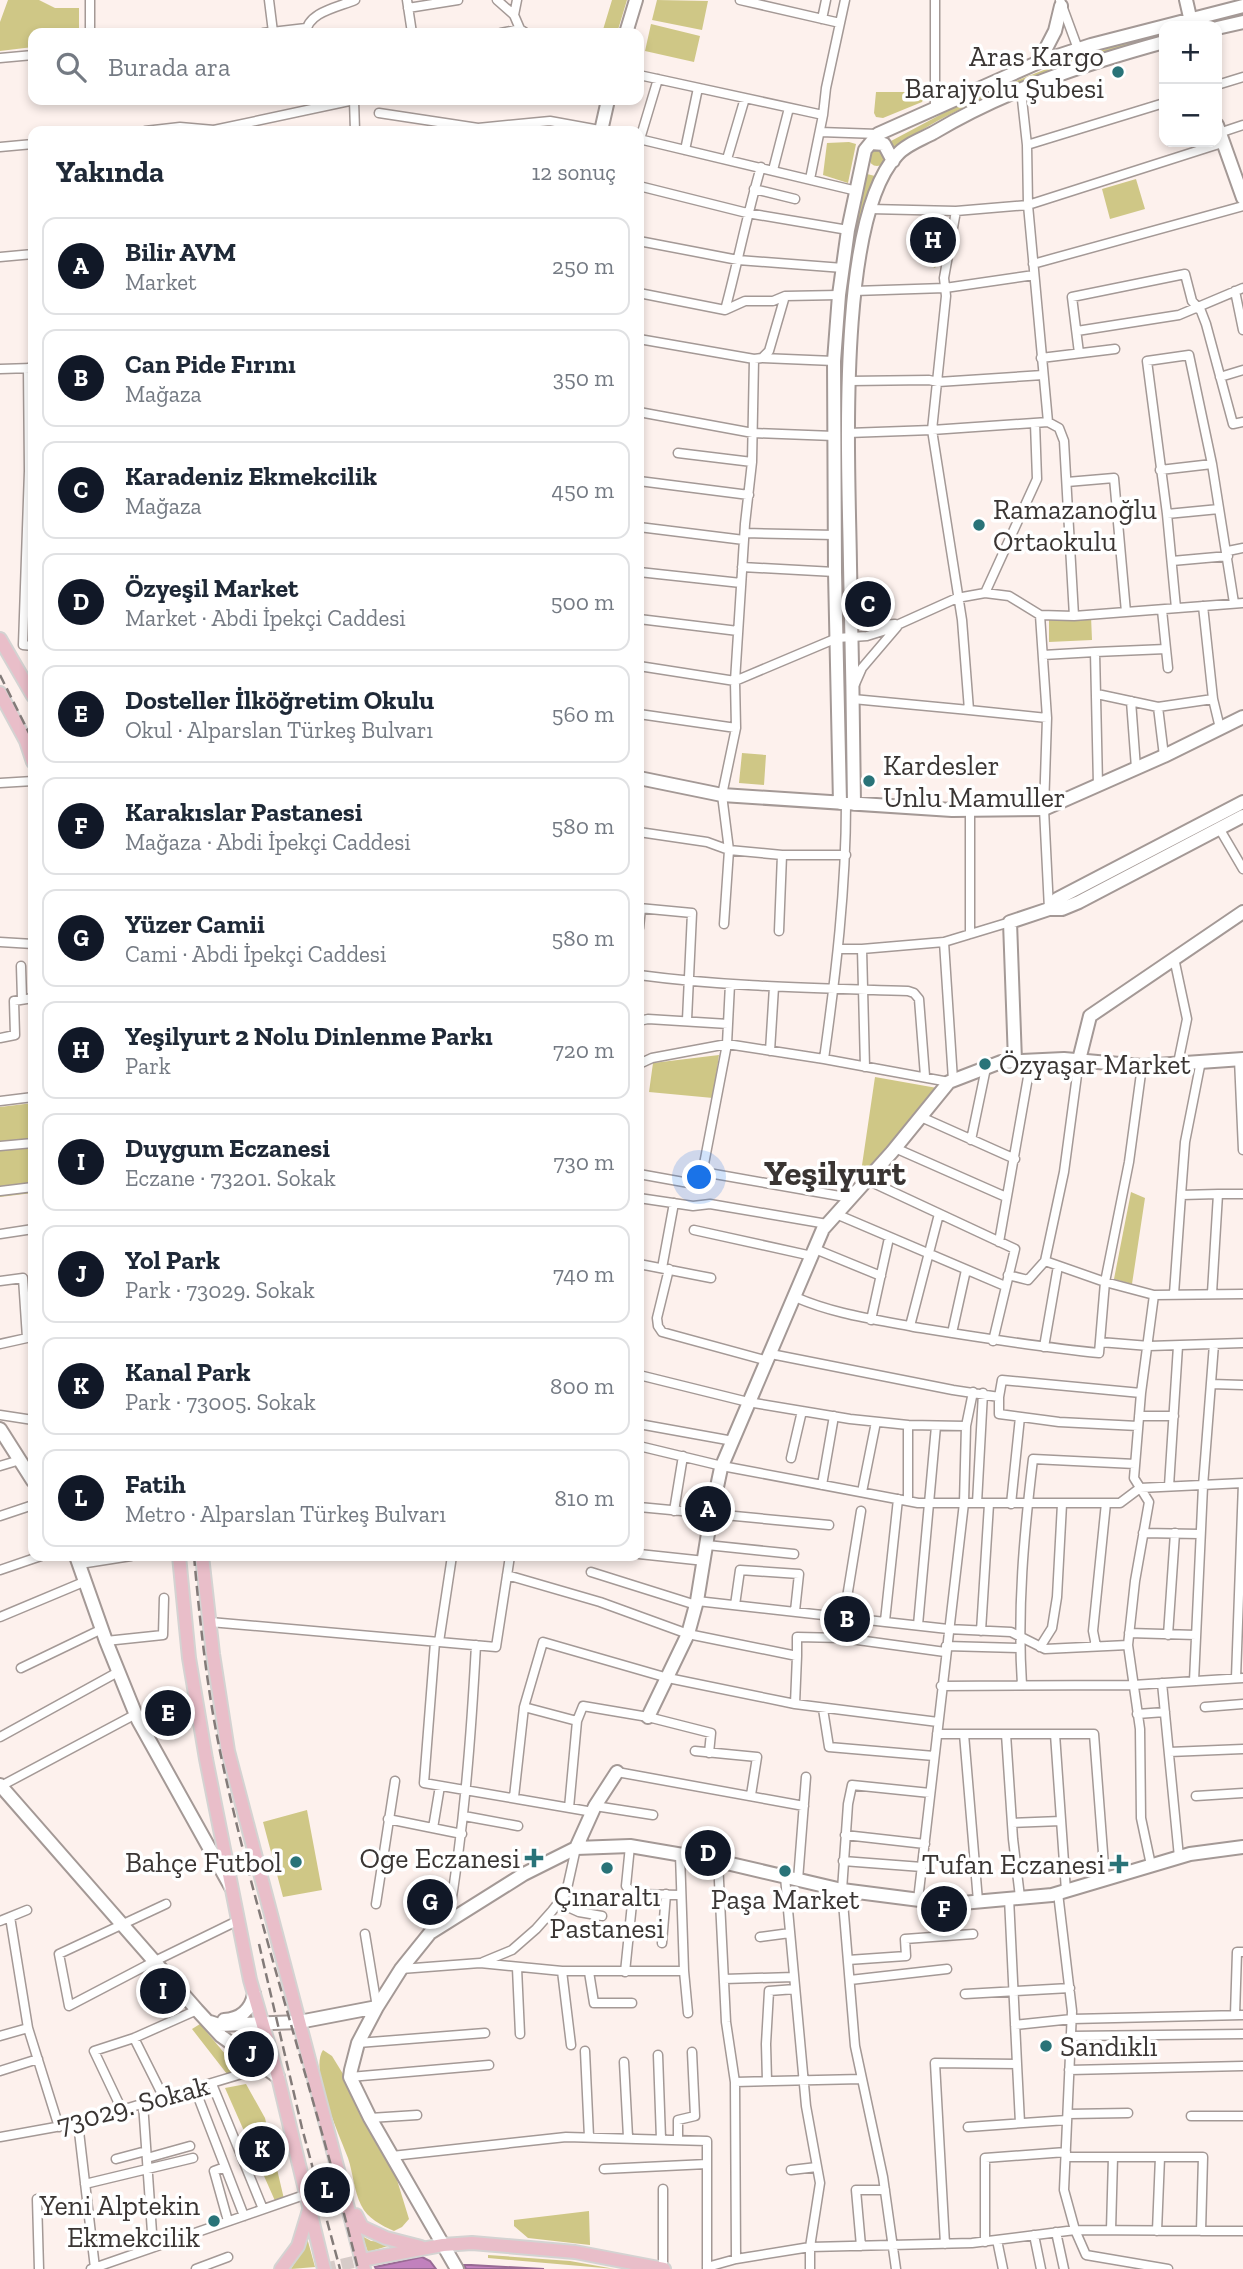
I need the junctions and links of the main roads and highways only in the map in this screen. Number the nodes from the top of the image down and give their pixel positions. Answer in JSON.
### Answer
{"nodes":[{"id":1,"x":636,"y":0,"type":"edge"},
{"id":2,"x":1186,"y":0,"type":"edge"},
{"id":3,"x":1060,"y":3,"type":"edge"},
{"id":4,"x":1243,"y":6,"type":"edge"},
{"id":5,"x":1191,"y":21,"type":"edge"},
{"id":6,"x":1194,"y":21,"type":"edge"},
{"id":7,"x":1243,"y":22,"type":"edge"},
{"id":8,"x":1222,"y":27,"type":"edge"},
{"id":9,"x":628,"y":28,"type":"edge"},
{"id":10,"x":1159,"y":30,"type":"edge"},
{"id":11,"x":1159,"y":43,"type":"edge"},
{"id":12,"x":1078,"y":49,"type":"junction"},
{"id":13,"x":1039,"y":62,"type":"junction"},
{"id":14,"x":1087,"y":64,"type":"junction"},
{"id":15,"x":607,"y":105,"type":"edge"},
{"id":16,"x":604,"y":126,"type":"edge"},
{"id":17,"x":874,"y":139,"type":"junction"},
{"id":18,"x":1222,"y":142,"type":"edge"},
{"id":19,"x":863,"y":159,"type":"junction"},
{"id":20,"x":890,"y":165,"type":"junction"},
{"id":21,"x":1241,"y":189,"type":"edge"},
{"id":22,"x":0,"y":639,"type":"edge"},
{"id":23,"x":28,"y":687,"type":"edge"},
{"id":24,"x":0,"y":693,"type":"edge"},
{"id":25,"x":1243,"y":717,"type":"edge"},
{"id":26,"x":28,"y":747,"type":"edge"},
{"id":27,"x":644,"y":779,"type":"edge"},
{"id":28,"x":847,"y":803,"type":"junction"},
{"id":29,"x":1243,"y":803,"type":"edge"},
{"id":30,"x":1243,"y":816,"type":"edge"},
{"id":31,"x":1049,"y":909,"type":"junction"},
{"id":32,"x":1243,"y":912,"type":"edge"},
{"id":33,"x":1241,"y":1059,"type":"edge"},
{"id":34,"x":1079,"y":1060,"type":"junction"},
{"id":35,"x":1015,"y":1061,"type":"junction"},
{"id":36,"x":0,"y":1429,"type":"edge"},
{"id":37,"x":28,"y":1473,"type":"edge"},
{"id":38,"x":78,"y":1561,"type":"edge"},
{"id":39,"x":179,"y":1561,"type":"edge"},
{"id":40,"x":203,"y":1561,"type":"edge"},
{"id":41,"x":648,"y":1717,"type":"road end"},
{"id":42,"x":617,"y":1772,"type":"road end"},
{"id":43,"x":1,"y":1788,"type":"edge"},
{"id":44,"x":1243,"y":1847,"type":"edge"},
{"id":45,"x":576,"y":1848,"type":"junction"},
{"id":46,"x":232,"y":1890,"type":"junction"},
{"id":47,"x":254,"y":1994,"type":"junction"},
{"id":48,"x":377,"y":2007,"type":"junction"},
{"id":49,"x":299,"y":2021,"type":"junction"},
{"id":50,"x":210,"y":2022,"type":"junction"},
{"id":51,"x":262,"y":2023,"type":"junction"},
{"id":52,"x":278,"y":2077,"type":"junction"},
{"id":53,"x":343,"y":2184,"type":"junction"},
{"id":54,"x":308,"y":2200,"type":"junction"},
{"id":55,"x":442,"y":2243,"type":"junction"},
{"id":56,"x":425,"y":2248,"type":"junction"},
{"id":57,"x":363,"y":2264,"type":"edge"},
{"id":58,"x":456,"y":2266,"type":"edge"},
{"id":59,"x":281,"y":2269,"type":"edge"},
{"id":60,"x":324,"y":2269,"type":"edge"},
{"id":61,"x":664,"y":2269,"type":"edge"}],
"edges":[{"from":1,"to":9,"type":"main road"},
{"from":2,"to":5,"type":"main road"},
{"from":3,"to":13,"type":"main road"},
{"from":4,"to":6,"type":"main road"},
{"from":7,"to":8,"type":"main road"},
{"from":10,"to":12,"type":"main road"},
{"from":11,"to":14,"type":"main road"},
{"from":12,"to":13,"type":"main road"},
{"from":12,"to":14,"type":"main road"},
{"from":13,"to":17,"type":"main road"},
{"from":14,"to":20,"type":"main road"},
{"from":15,"to":16,"type":"main road"},
{"from":17,"to":19,"type":"main road"},
{"from":17,"to":20,"type":"main road"},
{"from":18,"to":21,"type":"main road"},
{"from":19,"to":20,"type":"main road"},
{"from":19,"to":28,"type":"main road"},
{"from":20,"to":28,"type":"main road"},
{"from":22,"to":23,"type":"main road"},
{"from":24,"to":26,"type":"main road"},
{"from":25,"to":28,"type":"main road"},
{"from":27,"to":28,"type":"main road"},
{"from":29,"to":31,"type":"main road"},
{"from":30,"to":31,"type":"main road"},
{"from":31,"to":35,"type":"main road"},
{"from":32,"to":34,"type":"main road"},
{"from":33,"to":34,"type":"main road"},
{"from":34,"to":35,"type":"main road"},
{"from":35,"to":41,"type":"main road"},
{"from":36,"to":37,"type":"main road"},
{"from":38,"to":46,"type":"main road"},
{"from":39,"to":46,"type":"main road"},
{"from":40,"to":49,"type":"main road"},
{"from":42,"to":45,"type":"main road"},
{"from":43,"to":50,"type":"main road"},
{"from":44,"to":45,"type":"main road"},
{"from":45,"to":48,"type":"main road"},
{"from":46,"to":47,"type":"main road"},
{"from":47,"to":50,"type":"main road"},
{"from":47,"to":51,"type":"main road"},
{"from":48,"to":49,"type":"main road"},
{"from":48,"to":55,"type":"main road"},
{"from":49,"to":51,"type":"main road"},
{"from":49,"to":53,"type":"main road"},
{"from":50,"to":51,"type":"main road"},
{"from":50,"to":52,"type":"main road"},
{"from":51,"to":52,"type":"main road"},
{"from":52,"to":54,"type":"main road"},
{"from":53,"to":56,"type":"main road"},
{"from":53,"to":57,"type":"main road"},
{"from":54,"to":59,"type":"main road"},
{"from":54,"to":60,"type":"main road"},
{"from":55,"to":56,"type":"main road"},
{"from":55,"to":58,"type":"main road"},
{"from":55,"to":61,"type":"main road"},
{"from":56,"to":57,"type":"main road"}]}
